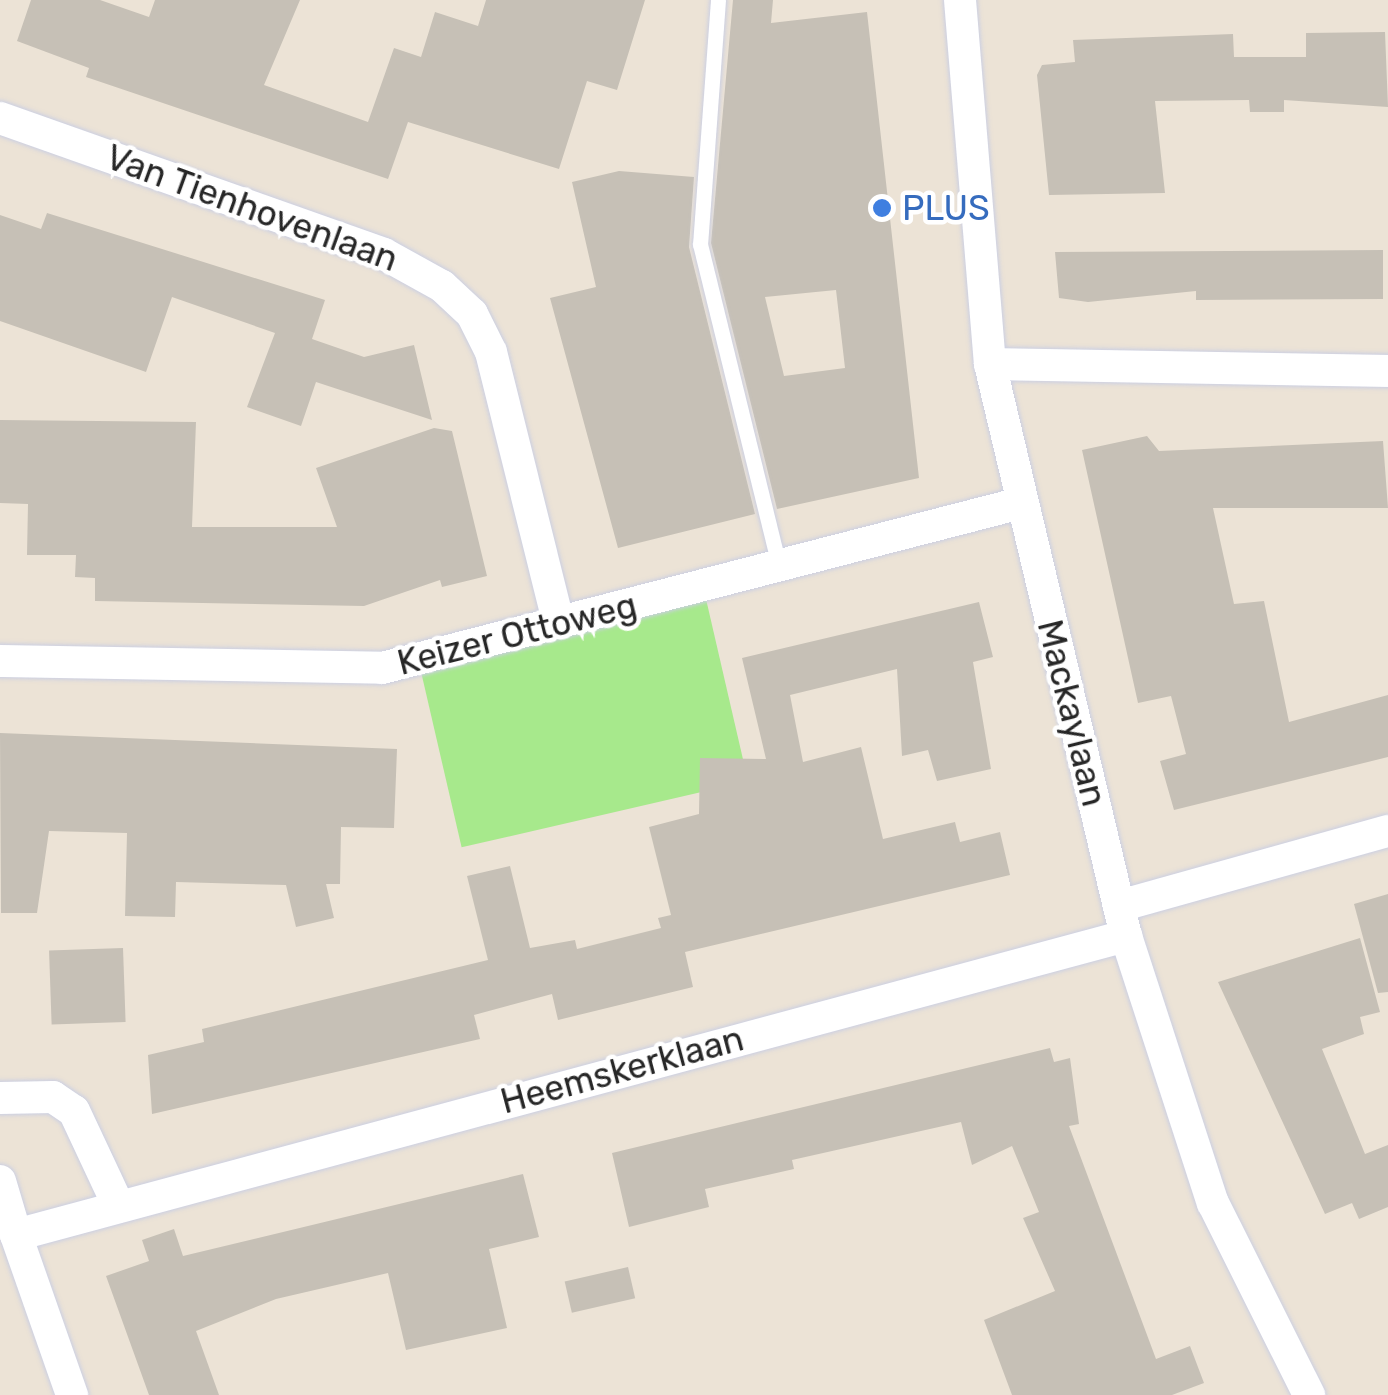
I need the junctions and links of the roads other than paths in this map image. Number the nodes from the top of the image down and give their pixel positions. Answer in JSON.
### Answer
{"nodes":[{"id":1,"x":718,"y":0,"type":"edge"},
{"id":2,"x":960,"y":0,"type":"edge"},
{"id":3,"x":0,"y":118,"type":"edge"},
{"id":4,"x":990,"y":364,"type":"junction"},
{"id":5,"x":1388,"y":371,"type":"edge"},
{"id":6,"x":1020,"y":503,"type":"junction"},
{"id":7,"x":780,"y":570,"type":"junction"},
{"id":8,"x":558,"y":621,"type":"junction"},
{"id":9,"x":0,"y":660,"type":"edge"},
{"id":10,"x":1388,"y":831,"type":"edge"},
{"id":11,"x":1123,"y":921,"type":"junction"},
{"id":12,"x":0,"y":1098,"type":"edge"},
{"id":13,"x":0,"y":1181,"type":"edge"},
{"id":14,"x":118,"y":1205,"type":"junction"},
{"id":15,"x":16,"y":1235,"type":"junction"},
{"id":16,"x":72,"y":1395,"type":"edge"},
{"id":17,"x":1309,"y":1395,"type":"edge"}],
"edges":[{"from":1,"to":7,"type":"lane"},
{"from":2,"to":4,"type":"street","name":"Mackaylaan"},
{"from":3,"to":8,"type":"street","name":"Van Tienhovenlaan"},
{"from":4,"to":5,"type":"street"},
{"from":4,"to":6,"type":"street","name":"Mackaylaan"},
{"from":6,"to":7,"type":"street","name":"Keizer Ottoweg"},
{"from":6,"to":11,"type":"street","name":"Mackaylaan"},
{"from":7,"to":8,"type":"street","name":"Keizer Ottoweg"},
{"from":8,"to":9,"type":"street","name":"Keizer Ottoweg"},
{"from":10,"to":11,"type":"street","name":"Heemskerklaan"},
{"from":11,"to":14,"type":"street","name":"Heemskerklaan"},
{"from":11,"to":17,"type":"street","name":"Mackaylaan"},
{"from":12,"to":14,"type":"street"},
{"from":13,"to":15,"type":"street"},
{"from":14,"to":15,"type":"street","name":"Heemskerklaan"},
{"from":15,"to":16,"type":"street"}]}
